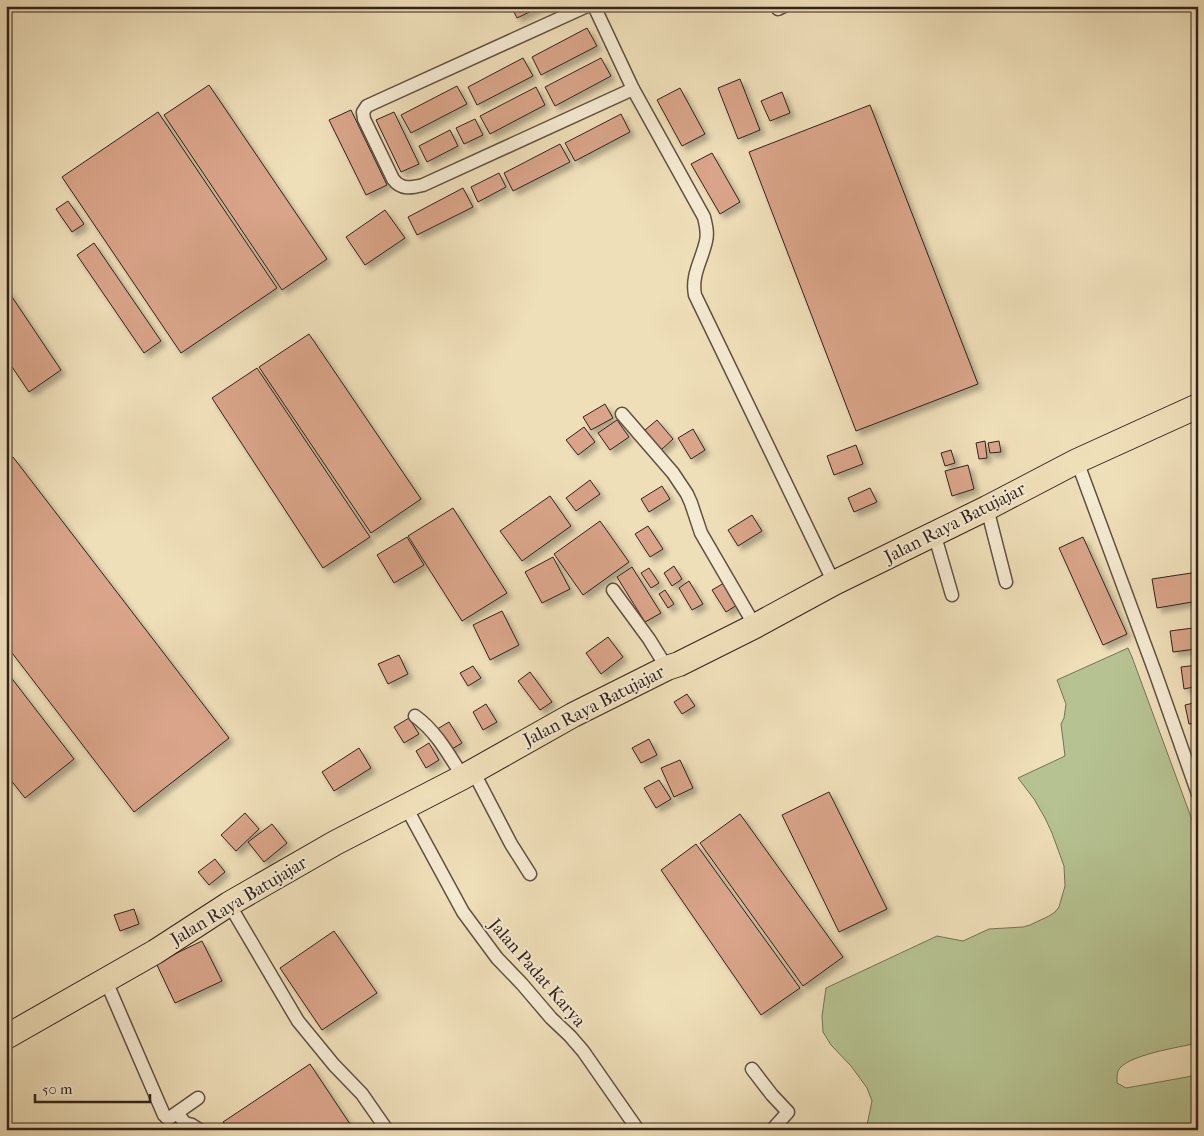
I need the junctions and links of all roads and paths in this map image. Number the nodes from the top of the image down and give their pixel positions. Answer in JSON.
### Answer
{"nodes":[{"id":1,"x":587,"y":6,"type":"edge"},
{"id":2,"x":594,"y":6,"type":"edge"},
{"id":3,"x":777,"y":6,"type":"edge"},
{"id":4,"x":784,"y":6,"type":"edge"},
{"id":5,"x":633,"y":89,"type":"junction"},
{"id":6,"x":1198,"y":406,"type":"edge"},
{"id":7,"x":622,"y":414,"type":"dead end"},
{"id":8,"x":1076,"y":461,"type":"junction"},
{"id":9,"x":987,"y":508,"type":"junction"},
{"id":10,"x":934,"y":533,"type":"junction"},
{"id":11,"x":1006,"y":582,"type":"dead end"},
{"id":12,"x":834,"y":583,"type":"junction"},
{"id":13,"x":613,"y":590,"type":"dead end"},
{"id":14,"x":952,"y":595,"type":"dead end"},
{"id":15,"x":755,"y":626,"type":"junction"},
{"id":16,"x":667,"y":668,"type":"junction"},
{"id":17,"x":416,"y":716,"type":"dead end"},
{"id":18,"x":468,"y":774,"type":"junction"},
{"id":19,"x":1198,"y":794,"type":"edge"},
{"id":20,"x":406,"y":806,"type":"junction"},
{"id":21,"x":530,"y":874,"type":"dead end"},
{"id":22,"x":229,"y":904,"type":"junction"},
{"id":23,"x":106,"y":981,"type":"junction"},
{"id":24,"x":6,"y":1037,"type":"edge"},
{"id":25,"x":752,"y":1069,"type":"dead end"},
{"id":26,"x":198,"y":1098,"type":"dead end"},
{"id":27,"x":177,"y":1113,"type":"junction"},
{"id":28,"x":200,"y":1130,"type":"edge"},
{"id":29,"x":387,"y":1130,"type":"edge"},
{"id":30,"x":638,"y":1130,"type":"edge"},
{"id":31,"x":772,"y":1130,"type":"edge"}],
"edges":[{"from":1,"to":5,"type":"street"},
{"from":2,"to":5,"type":"street"},
{"from":3,"to":4,"type":"street"},
{"from":5,"to":12,"type":"street"},
{"from":6,"to":8,"type":"highway","name":"Jalan Raya Batujajar"},
{"from":7,"to":15,"type":"street"},
{"from":8,"to":9,"type":"highway","name":"Jalan Raya Batujajar"},
{"from":8,"to":19,"type":"street"},
{"from":9,"to":10,"type":"highway","name":"Jalan Raya Batujajar"},
{"from":9,"to":11,"type":"street"},
{"from":10,"to":12,"type":"highway","name":"Jalan Raya Batujajar"},
{"from":10,"to":14,"type":"street"},
{"from":12,"to":15,"type":"highway","name":"Jalan Raya Batujajar"},
{"from":13,"to":16,"type":"street"},
{"from":15,"to":16,"type":"highway","name":"Jalan Raya Batujajar"},
{"from":16,"to":18,"type":"highway","name":"Jalan Raya Batujajar"},
{"from":17,"to":18,"type":"street"},
{"from":18,"to":20,"type":"highway","name":"Jalan Raya Batujajar"},
{"from":18,"to":21,"type":"street"},
{"from":20,"to":22,"type":"highway","name":"Jalan Raya Batujajar"},
{"from":20,"to":30,"type":"street","name":"Jalan Padat Karya"},
{"from":22,"to":23,"type":"highway","name":"Jalan Raya Batujajar"},
{"from":22,"to":29,"type":"street"},
{"from":23,"to":24,"type":"highway","name":"Jalan Raya Batujajar"},
{"from":23,"to":27,"type":"street"},
{"from":25,"to":31,"type":"street"},
{"from":26,"to":27,"type":"street"},
{"from":27,"to":28,"type":"street"}]}
